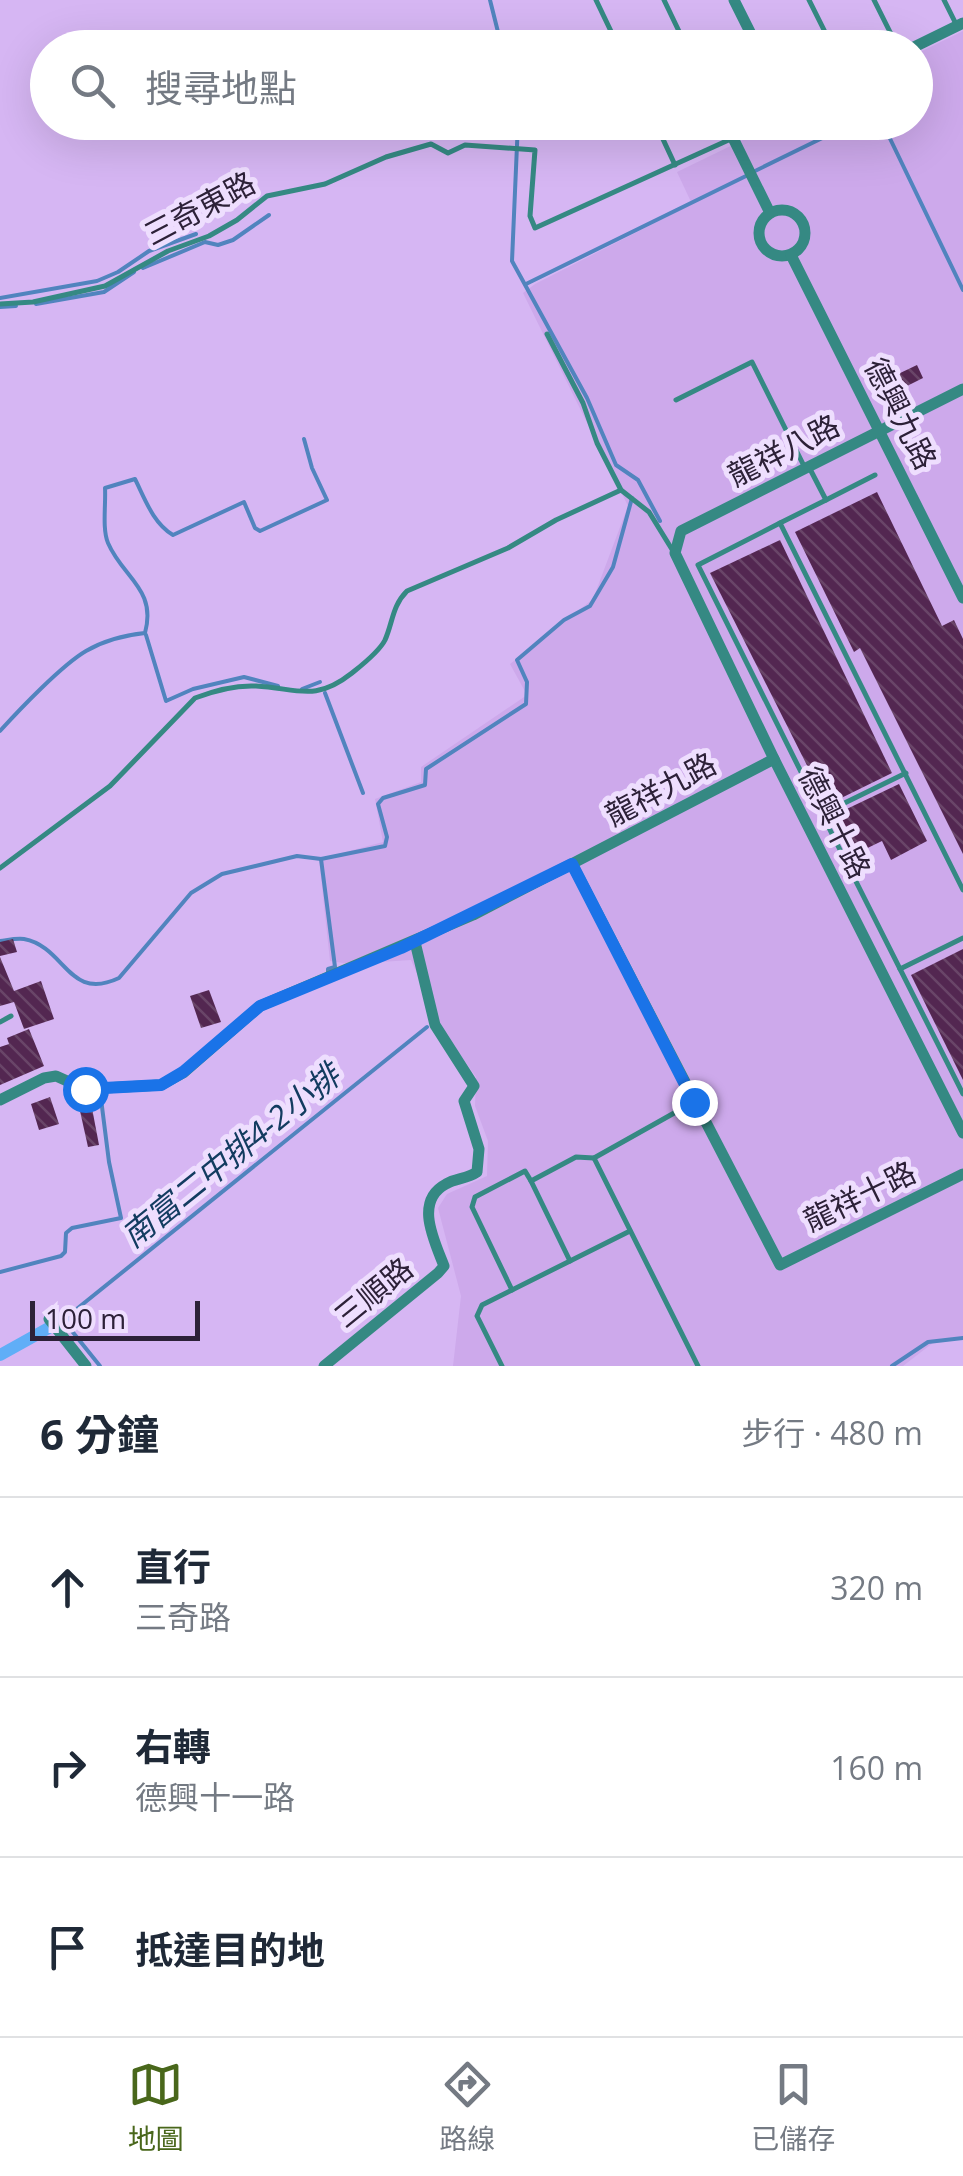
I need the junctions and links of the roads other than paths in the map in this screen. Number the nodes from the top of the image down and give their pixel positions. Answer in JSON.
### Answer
{"nodes":[{"id":1,"x":596,"y":0,"type":"edge"},
{"id":2,"x":664,"y":0,"type":"edge"},
{"id":3,"x":734,"y":0,"type":"edge"},
{"id":4,"x":810,"y":0,"type":"edge"},
{"id":5,"x":874,"y":0,"type":"edge"},
{"id":6,"x":944,"y":0,"type":"edge"},
{"id":7,"x":960,"y":24,"type":"edge"},
{"id":8,"x":610,"y":30,"type":"edge"},
{"id":9,"x":679,"y":30,"type":"edge"},
{"id":10,"x":749,"y":30,"type":"edge"},
{"id":11,"x":824,"y":30,"type":"edge"},
{"id":12,"x":889,"y":30,"type":"edge"},
{"id":13,"x":933,"y":38,"type":"edge"},
{"id":14,"x":664,"y":140,"type":"edge"},
{"id":15,"x":729,"y":140,"type":"edge"},
{"id":16,"x":734,"y":140,"type":"edge"},
{"id":17,"x":676,"y":165,"type":"junction"},
{"id":18,"x":770,"y":213,"type":"junction"},
{"id":19,"x":791,"y":254,"type":"junction"},
{"id":20,"x":0,"y":304,"type":"edge"},
{"id":21,"x":547,"y":334,"type":"dead end"},
{"id":22,"x":963,"y":389,"type":"edge"},
{"id":23,"x":676,"y":400,"type":"dead end"},
{"id":24,"x":881,"y":430,"type":"junction"},
{"id":25,"x":807,"y":467,"type":"junction"},
{"id":26,"x":875,"y":475,"type":"dead end"},
{"id":27,"x":621,"y":490,"type":"junction"},
{"id":28,"x":826,"y":500,"type":"junction"},
{"id":29,"x":780,"y":523,"type":"junction"},
{"id":30,"x":674,"y":553,"type":"junction"},
{"id":31,"x":963,"y":598,"type":"edge"},
{"id":32,"x":774,"y":759,"type":"junction"},
{"id":33,"x":906,"y":774,"type":"junction"},
{"id":34,"x":822,"y":814,"type":"junction"},
{"id":35,"x":572,"y":864,"type":"junction"},
{"id":36,"x":0,"y":868,"type":"edge"},
{"id":37,"x":963,"y":890,"type":"edge"},
{"id":38,"x":963,"y":938,"type":"edge"},
{"id":39,"x":415,"y":942,"type":"junction"},
{"id":40,"x":900,"y":969,"type":"junction"},
{"id":41,"x":11,"y":1016,"type":"dead end"},
{"id":42,"x":0,"y":1022,"type":"edge"},
{"id":43,"x":963,"y":1094,"type":"edge"},
{"id":44,"x":0,"y":1100,"type":"edge"},
{"id":45,"x":694,"y":1102,"type":"junction"},
{"id":46,"x":963,"y":1134,"type":"edge"},
{"id":47,"x":594,"y":1158,"type":"junction"},
{"id":48,"x":963,"y":1174,"type":"edge"},
{"id":49,"x":531,"y":1181,"type":"junction"},
{"id":50,"x":630,"y":1230,"type":"junction"},
{"id":51,"x":570,"y":1261,"type":"junction"},
{"id":52,"x":512,"y":1290,"type":"junction"},
{"id":53,"x":52,"y":1324,"type":"dead end"},
{"id":54,"x":695,"y":1365,"type":"edge"},
{"id":55,"x":86,"y":1366,"type":"edge"},
{"id":56,"x":324,"y":1366,"type":"edge"},
{"id":57,"x":502,"y":1366,"type":"edge"}],
"edges":[{"from":1,"to":8,"type":"lane"},
{"from":2,"to":9,"type":"lane"},
{"from":3,"to":10,"type":"street"},
{"from":4,"to":11,"type":"lane"},
{"from":5,"to":12,"type":"lane"},
{"from":6,"to":7,"type":"lane"},
{"from":7,"to":13,"type":"street"},
{"from":14,"to":17,"type":"lane"},
{"from":15,"to":17,"type":"lane"},
{"from":16,"to":18,"type":"street","name":"德興九路"},
{"from":17,"to":20,"type":"lane","name":"三奇東路"},
{"from":18,"to":19,"type":"street","name":"德興九路"},
{"from":18,"to":19,"type":"street","name":"德興九路"},
{"from":19,"to":24,"type":"street","name":"德興九路"},
{"from":21,"to":27,"type":"lane"},
{"from":22,"to":24,"type":"street","name":"龍祥八路"},
{"from":23,"to":25,"type":"lane"},
{"from":24,"to":25,"type":"street","name":"龍祥八路"},
{"from":24,"to":31,"type":"street","name":"德興九路"},
{"from":25,"to":28,"type":"lane"},
{"from":25,"to":30,"type":"street","name":"龍祥八路"},
{"from":26,"to":28,"type":"lane"},
{"from":27,"to":30,"type":"lane"},
{"from":27,"to":36,"type":"lane"},
{"from":28,"to":29,"type":"lane"},
{"from":29,"to":33,"type":"lane"},
{"from":29,"to":34,"type":"lane"},
{"from":30,"to":32,"type":"street","name":"德興十路"},
{"from":32,"to":35,"type":"street","name":"龍祥九路"},
{"from":32,"to":46,"type":"street","name":"德興十路"},
{"from":33,"to":34,"type":"lane"},
{"from":33,"to":37,"type":"lane"},
{"from":34,"to":40,"type":"lane"},
{"from":35,"to":39,"type":"street","name":"龍祥九路"},
{"from":35,"to":45,"type":"street"},
{"from":38,"to":40,"type":"lane"},
{"from":39,"to":44,"type":"street","name":"龍祥九路"},
{"from":39,"to":56,"type":"street","name":"三順路"},
{"from":40,"to":43,"type":"lane"},
{"from":41,"to":42,"type":"lane"},
{"from":45,"to":47,"type":"lane"},
{"from":45,"to":48,"type":"street","name":"龍祥十路"},
{"from":47,"to":49,"type":"lane"},
{"from":47,"to":50,"type":"lane"},
{"from":49,"to":51,"type":"lane"},
{"from":49,"to":52,"type":"lane"},
{"from":50,"to":51,"type":"lane"},
{"from":50,"to":54,"type":"lane"},
{"from":51,"to":52,"type":"lane"},
{"from":52,"to":57,"type":"lane"},
{"from":53,"to":55,"type":"street"}]}
